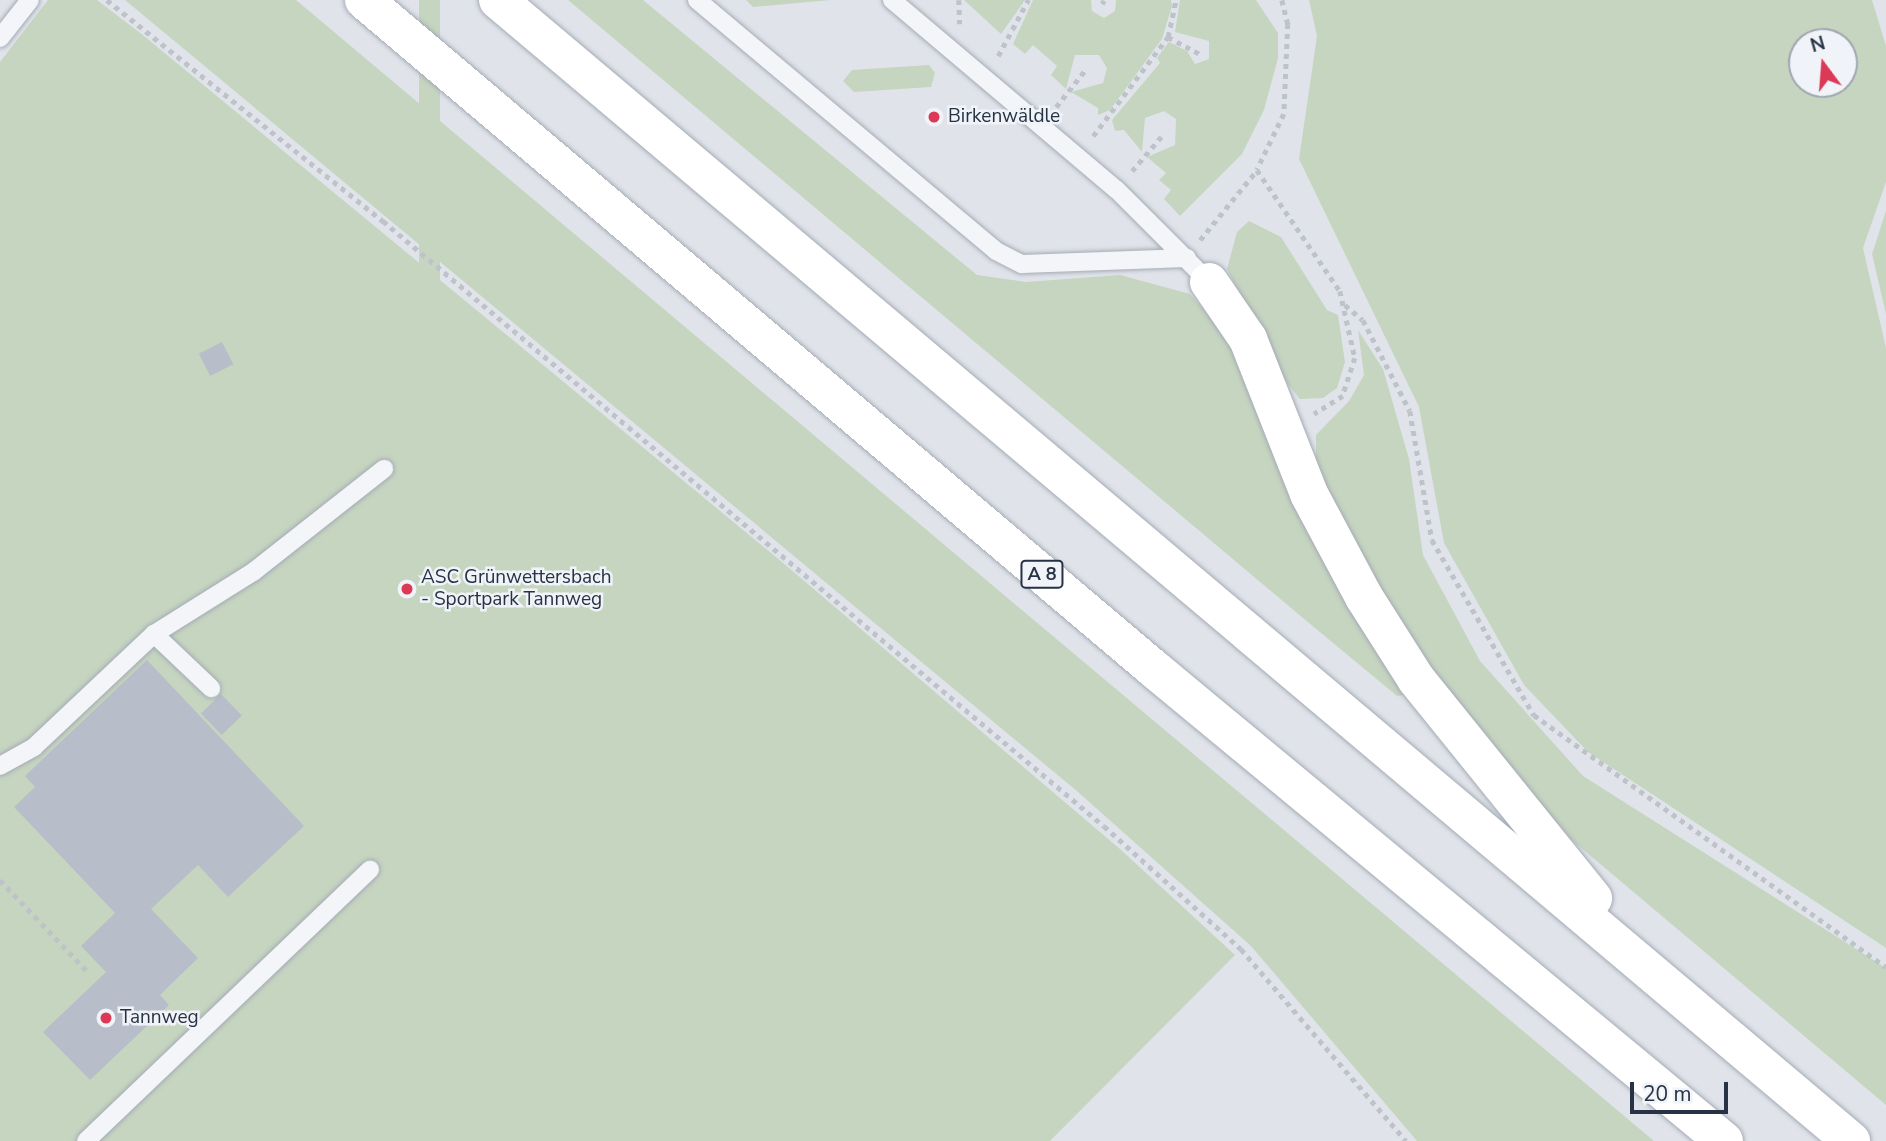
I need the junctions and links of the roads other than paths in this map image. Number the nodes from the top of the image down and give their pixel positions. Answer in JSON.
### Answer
{"nodes":[{"id":1,"x":30,"y":0,"type":"edge"},
{"id":2,"x":364,"y":0,"type":"edge"},
{"id":3,"x":498,"y":0,"type":"edge"},
{"id":4,"x":697,"y":0,"type":"edge"},
{"id":5,"x":892,"y":0,"type":"edge"},
{"id":6,"x":0,"y":38,"type":"edge"},
{"id":7,"x":1198,"y":270,"type":"junction"},
{"id":8,"x":384,"y":469,"type":"dead end"},
{"id":9,"x":154,"y":634,"type":"junction"},
{"id":10,"x":211,"y":688,"type":"dead end"},
{"id":11,"x":0,"y":766,"type":"edge"},
{"id":12,"x":370,"y":870,"type":"dead end"},
{"id":13,"x":1649,"y":967,"type":"junction"},
{"id":14,"x":86,"y":1141,"type":"edge"},
{"id":15,"x":1724,"y":1141,"type":"edge"},
{"id":16,"x":1851,"y":1141,"type":"edge"}],
"edges":[{"from":1,"to":6,"type":"lane"},
{"from":2,"to":15,"type":"highway","number":"A 8"},
{"from":3,"to":13,"type":"highway"},
{"from":4,"to":7,"type":"lane"},
{"from":5,"to":7,"type":"lane"},
{"from":7,"to":13,"type":"highway"},
{"from":8,"to":9,"type":"lane"},
{"from":9,"to":10,"type":"lane"},
{"from":9,"to":11,"type":"lane"},
{"from":12,"to":14,"type":"lane"},
{"from":13,"to":16,"type":"highway"}]}
